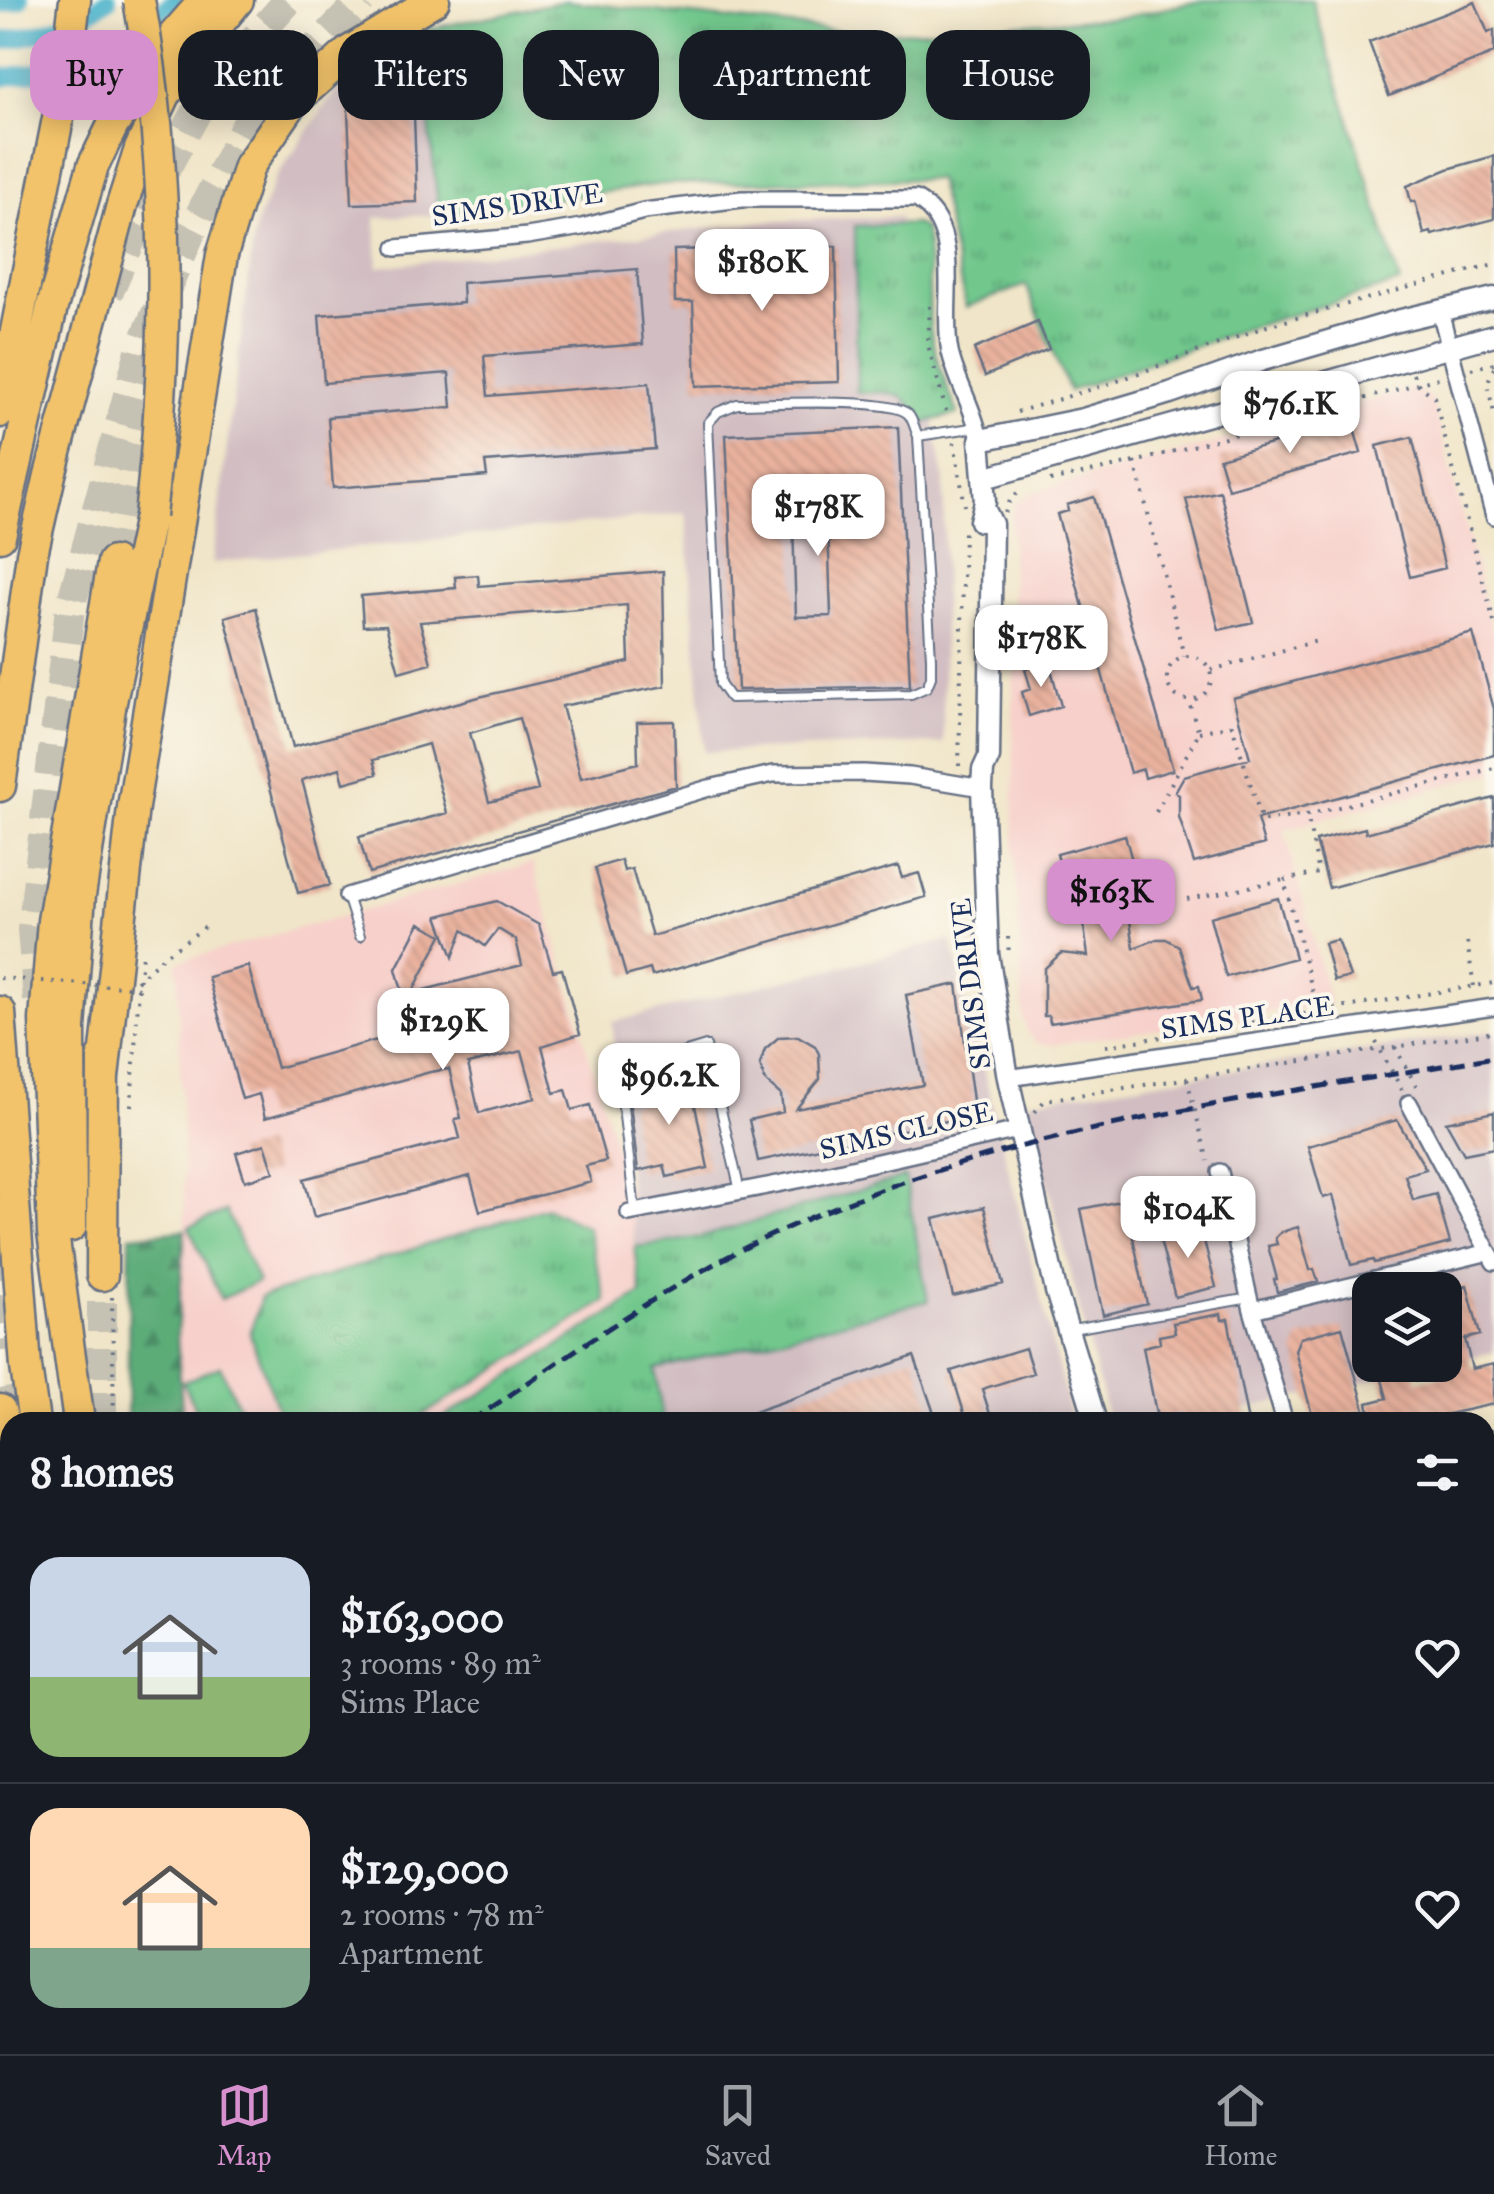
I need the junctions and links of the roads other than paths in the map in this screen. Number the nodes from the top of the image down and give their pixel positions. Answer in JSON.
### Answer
{"nodes":[{"id":1,"x":74,"y":0,"type":"edge"},
{"id":2,"x":139,"y":0,"type":"edge"},
{"id":3,"x":205,"y":0,"type":"edge"},
{"id":4,"x":238,"y":0,"type":"edge"},
{"id":5,"x":434,"y":0,"type":"edge"},
{"id":6,"x":396,"y":248,"type":"dead end"},
{"id":7,"x":30,"y":260,"type":"junction"},
{"id":8,"x":1494,"y":298,"type":"edge"},
{"id":9,"x":1440,"y":311,"type":"junction"},
{"id":10,"x":1494,"y":335,"type":"edge"},
{"id":11,"x":1449,"y":347,"type":"junction"},
{"id":12,"x":0,"y":412,"type":"edge"},
{"id":13,"x":979,"y":434,"type":"junction"},
{"id":14,"x":918,"y":436,"type":"junction"},
{"id":15,"x":984,"y":478,"type":"junction"},
{"id":16,"x":0,"y":484,"type":"edge"},
{"id":17,"x":1494,"y":516,"type":"edge"},
{"id":18,"x":0,"y":536,"type":"edge"},
{"id":19,"x":126,"y":564,"type":"junction"},
{"id":20,"x":983,"y":779,"type":"junction"},
{"id":21,"x":0,"y":786,"type":"edge"},
{"id":22,"x":347,"y":896,"type":"joint"},
{"id":23,"x":360,"y":936,"type":"dead end"},
{"id":24,"x":1494,"y":1006,"type":"edge"},
{"id":25,"x":0,"y":1012,"type":"edge"},
{"id":26,"x":103,"y":1078,"type":"junction"},
{"id":27,"x":1008,"y":1078,"type":"junction"},
{"id":28,"x":1415,"y":1099,"type":"road end"},
{"id":29,"x":1018,"y":1130,"type":"junction"},
{"id":30,"x":1220,"y":1172,"type":"road end"},
{"id":31,"x":740,"y":1192,"type":"junction"},
{"id":32,"x":632,"y":1212,"type":"joint"},
{"id":33,"x":1492,"y":1257,"type":"edge"},
{"id":34,"x":102,"y":1275,"type":"tunnel mouth"},
{"id":35,"x":1251,"y":1304,"type":"junction"},
{"id":36,"x":1067,"y":1330,"type":"junction"},
{"id":37,"x":33,"y":1412,"type":"edge"},
{"id":38,"x":79,"y":1412,"type":"edge"},
{"id":39,"x":1089,"y":1412,"type":"edge"},
{"id":40,"x":1282,"y":1412,"type":"edge"}],
"edges":[{"from":1,"to":7,"type":"highway"},
{"from":2,"to":19,"type":"highway","bridge":true},
{"from":3,"to":18,"type":"highway"},
{"from":4,"to":21,"type":"highway"},
{"from":5,"to":26,"type":"highway"},
{"from":6,"to":13,"type":"street","name":"SIMS DRIVE"},
{"from":7,"to":12,"type":"highway"},
{"from":7,"to":16,"type":"highway"},
{"from":8,"to":9,"type":"street"},
{"from":9,"to":11,"type":"street"},
{"from":9,"to":13,"type":"street"},
{"from":10,"to":11,"type":"street"},
{"from":11,"to":15,"type":"street"},
{"from":11,"to":17,"type":"street"},
{"from":13,"to":14,"type":"lane"},
{"from":13,"to":15,"type":"street","name":"SIMS DRIVE"},
{"from":14,"to":14,"type":"lane"},
{"from":15,"to":20,"type":"street","name":"SIMS DRIVE"},
{"from":19,"to":26,"type":"highway"},
{"from":19,"to":38,"type":"highway"},
{"from":20,"to":22,"type":"street"},
{"from":20,"to":27,"type":"street","name":"SIMS DRIVE"},
{"from":22,"to":23,"type":"lane"},
{"from":24,"to":27,"type":"street","name":"SIMS PLACE"},
{"from":25,"to":37,"type":"highway"},
{"from":26,"to":34,"type":"highway"},
{"from":27,"to":29,"type":"street","name":"SIMS DRIVE"},
{"from":28,"to":33,"type":"street"},
{"from":29,"to":31,"type":"street","name":"SIMS CLOSE"},
{"from":29,"to":36,"type":"street","name":"SIMS DRIVE"},
{"from":30,"to":35,"type":"street"},
{"from":31,"to":32,"type":"street","name":"SIMS CLOSE"},
{"from":31,"to":32,"type":"lane"},
{"from":33,"to":35,"type":"street"},
{"from":35,"to":36,"type":"lane"},
{"from":35,"to":40,"type":"street"},
{"from":36,"to":39,"type":"street","name":"SIMS DRIVE"}]}
